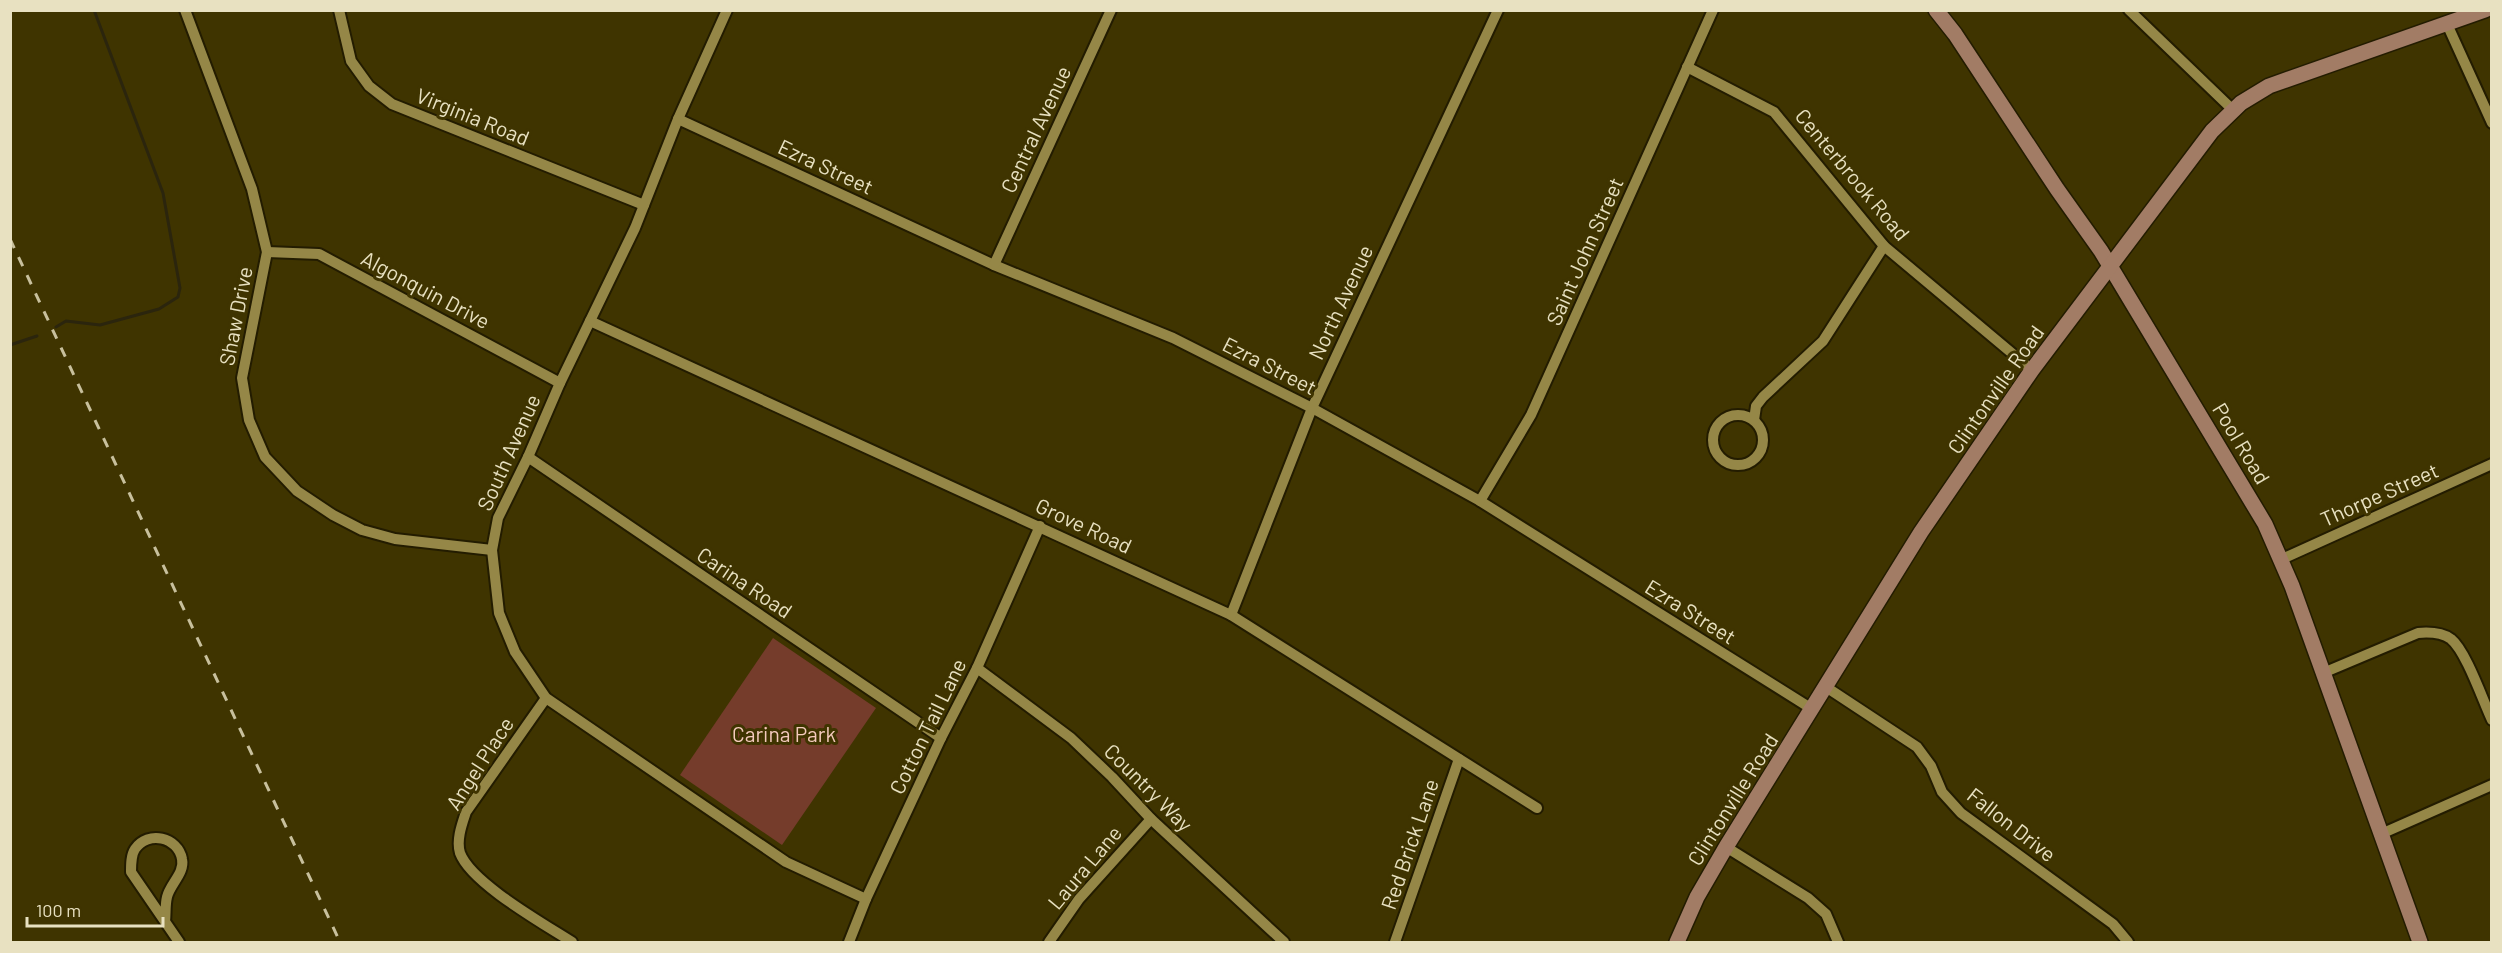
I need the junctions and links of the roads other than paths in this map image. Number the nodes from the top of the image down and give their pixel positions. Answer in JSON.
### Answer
{"nodes":[{"id":1,"x":185,"y":10,"type":"edge"},
{"id":2,"x":339,"y":10,"type":"edge"},
{"id":3,"x":727,"y":10,"type":"edge"},
{"id":4,"x":1111,"y":10,"type":"edge"},
{"id":5,"x":1498,"y":10,"type":"edge"},
{"id":6,"x":1713,"y":10,"type":"edge"},
{"id":7,"x":1936,"y":10,"type":"edge"},
{"id":8,"x":2129,"y":10,"type":"edge"},
{"id":9,"x":2485,"y":10,"type":"edge"},
{"id":10,"x":2447,"y":24,"type":"junction"},
{"id":11,"x":1687,"y":67,"type":"junction"},
{"id":12,"x":2233,"y":110,"type":"junction"},
{"id":13,"x":678,"y":119,"type":"junction"},
{"id":14,"x":2492,"y":123,"type":"edge"},
{"id":15,"x":644,"y":205,"type":"junction"},
{"id":16,"x":1884,"y":246,"type":"junction"},
{"id":17,"x":267,"y":252,"type":"junction"},
{"id":18,"x":994,"y":265,"type":"junction"},
{"id":19,"x":2110,"y":266,"type":"junction"},
{"id":20,"x":590,"y":321,"type":"junction"},
{"id":21,"x":2032,"y":370,"type":"junction"},
{"id":22,"x":560,"y":383,"type":"junction"},
{"id":23,"x":1312,"y":408,"type":"junction"},
{"id":24,"x":1754,"y":420,"type":"junction"},
{"id":25,"x":528,"y":457,"type":"junction"},
{"id":26,"x":2492,"y":464,"type":"edge"},
{"id":27,"x":1480,"y":501,"type":"junction"},
{"id":28,"x":1040,"y":526,"type":"junction"},
{"id":29,"x":492,"y":550,"type":"junction"},
{"id":30,"x":2282,"y":559,"type":"junction"},
{"id":31,"x":1231,"y":615,"type":"junction"},
{"id":32,"x":977,"y":668,"type":"junction"},
{"id":33,"x":2323,"y":673,"type":"junction"},
{"id":34,"x":1826,"y":687,"type":"junction"},
{"id":35,"x":546,"y":698,"type":"junction"},
{"id":36,"x":1812,"y":709,"type":"junction"},
{"id":37,"x":2492,"y":720,"type":"edge"},
{"id":38,"x":941,"y":738,"type":"junction"},
{"id":39,"x":1459,"y":759,"type":"junction"},
{"id":40,"x":2492,"y":785,"type":"edge"},
{"id":41,"x":1537,"y":808,"type":"dead end"},
{"id":42,"x":1151,"y":819,"type":"junction"},
{"id":43,"x":2381,"y":834,"type":"junction"},
{"id":44,"x":1726,"y":847,"type":"junction"},
{"id":45,"x":866,"y":899,"type":"junction"},
{"id":46,"x":165,"y":921,"type":"junction"},
{"id":47,"x":179,"y":942,"type":"edge"},
{"id":48,"x":572,"y":942,"type":"edge"},
{"id":49,"x":849,"y":942,"type":"edge"},
{"id":50,"x":1049,"y":942,"type":"edge"},
{"id":51,"x":1284,"y":942,"type":"edge"},
{"id":52,"x":1395,"y":942,"type":"edge"},
{"id":53,"x":1677,"y":942,"type":"edge"},
{"id":54,"x":1838,"y":942,"type":"edge"},
{"id":55,"x":2128,"y":942,"type":"edge"},
{"id":56,"x":2420,"y":942,"type":"edge"}],
"edges":[{"from":1,"to":17,"type":"street","name":"Shaw Drive"},
{"from":2,"to":15,"type":"street","name":"Virginia Road"},
{"from":3,"to":13,"type":"street","name":"South Avenue"},
{"from":4,"to":18,"type":"street","name":"Central Avenue"},
{"from":5,"to":23,"type":"street","name":"North Avenue"},
{"from":6,"to":11,"type":"street","name":"Saint John Street"},
{"from":7,"to":19,"type":"main road","name":"Pool Road"},
{"from":8,"to":12,"type":"street"},
{"from":9,"to":10,"type":"main road","name":"Clintonville Road"},
{"from":10,"to":12,"type":"main road","name":"Clintonville Road"},
{"from":10,"to":14,"type":"street"},
{"from":11,"to":16,"type":"street","name":"Centerbrook Road"},
{"from":11,"to":27,"type":"street","name":"Saint John Street"},
{"from":12,"to":19,"type":"main road","name":"Clintonville Road"},
{"from":13,"to":15,"type":"street","name":"South Avenue"},
{"from":13,"to":18,"type":"street","name":"Ezra Street"},
{"from":15,"to":20,"type":"street","name":"South Avenue"},
{"from":16,"to":21,"type":"street","name":"Centerbrook Road"},
{"from":16,"to":24,"type":"street"},
{"from":17,"to":22,"type":"street","name":"Algonquin Drive"},
{"from":17,"to":29,"type":"street","name":"Shaw Drive"},
{"from":18,"to":23,"type":"street","name":"Ezra Street"},
{"from":19,"to":21,"type":"main road","name":"Clintonville Road"},
{"from":19,"to":30,"type":"main road","name":"Pool Road"},
{"from":20,"to":22,"type":"street","name":"South Avenue"},
{"from":20,"to":28,"type":"street","name":"Grove Road"},
{"from":21,"to":34,"type":"main road","name":"Clintonville Road"},
{"from":22,"to":25,"type":"street","name":"South Avenue"},
{"from":23,"to":27,"type":"street","name":"Ezra Street"},
{"from":23,"to":31,"type":"street","name":"North Avenue"},
{"from":24,"to":24,"type":"street"},
{"from":25,"to":29,"type":"street","name":"South Avenue"},
{"from":25,"to":38,"type":"street","name":"Carina Road"},
{"from":26,"to":30,"type":"street","name":"Thorpe Street"},
{"from":27,"to":36,"type":"street","name":"Ezra Street"},
{"from":28,"to":31,"type":"street","name":"Grove Road"},
{"from":28,"to":32,"type":"street","name":"Cotton Tail Lane"},
{"from":29,"to":35,"type":"street","name":"South Avenue"},
{"from":30,"to":33,"type":"main road","name":"Pool Road"},
{"from":31,"to":39,"type":"street","name":"Grove Road"},
{"from":32,"to":38,"type":"street","name":"Cotton Tail Lane"},
{"from":32,"to":42,"type":"street","name":"Country Way"},
{"from":33,"to":37,"type":"street"},
{"from":33,"to":43,"type":"main road","name":"Pool Road"},
{"from":34,"to":36,"type":"main road","name":"Clintonville Road"},
{"from":34,"to":55,"type":"street","name":"Fallon Drive"},
{"from":35,"to":45,"type":"street","name":"South Avenue"},
{"from":35,"to":48,"type":"street","name":"Angel Place"},
{"from":36,"to":44,"type":"main road","name":"Clintonville Road"},
{"from":38,"to":45,"type":"street","name":"Cotton Tail Lane"},
{"from":39,"to":41,"type":"street","name":"Grove Road"},
{"from":39,"to":52,"type":"street","name":"Red Brick Lane"},
{"from":40,"to":43,"type":"street"},
{"from":42,"to":50,"type":"street","name":"Laura Lane"},
{"from":42,"to":51,"type":"street","name":"Country Way"},
{"from":43,"to":56,"type":"main road","name":"Pool Road"},
{"from":44,"to":53,"type":"main road","name":"Clintonville Road"},
{"from":44,"to":54,"type":"street"},
{"from":45,"to":49,"type":"street","name":"Cotton Tail Lane"},
{"from":46,"to":46,"type":"street"},
{"from":46,"to":47,"type":"street"}]}
